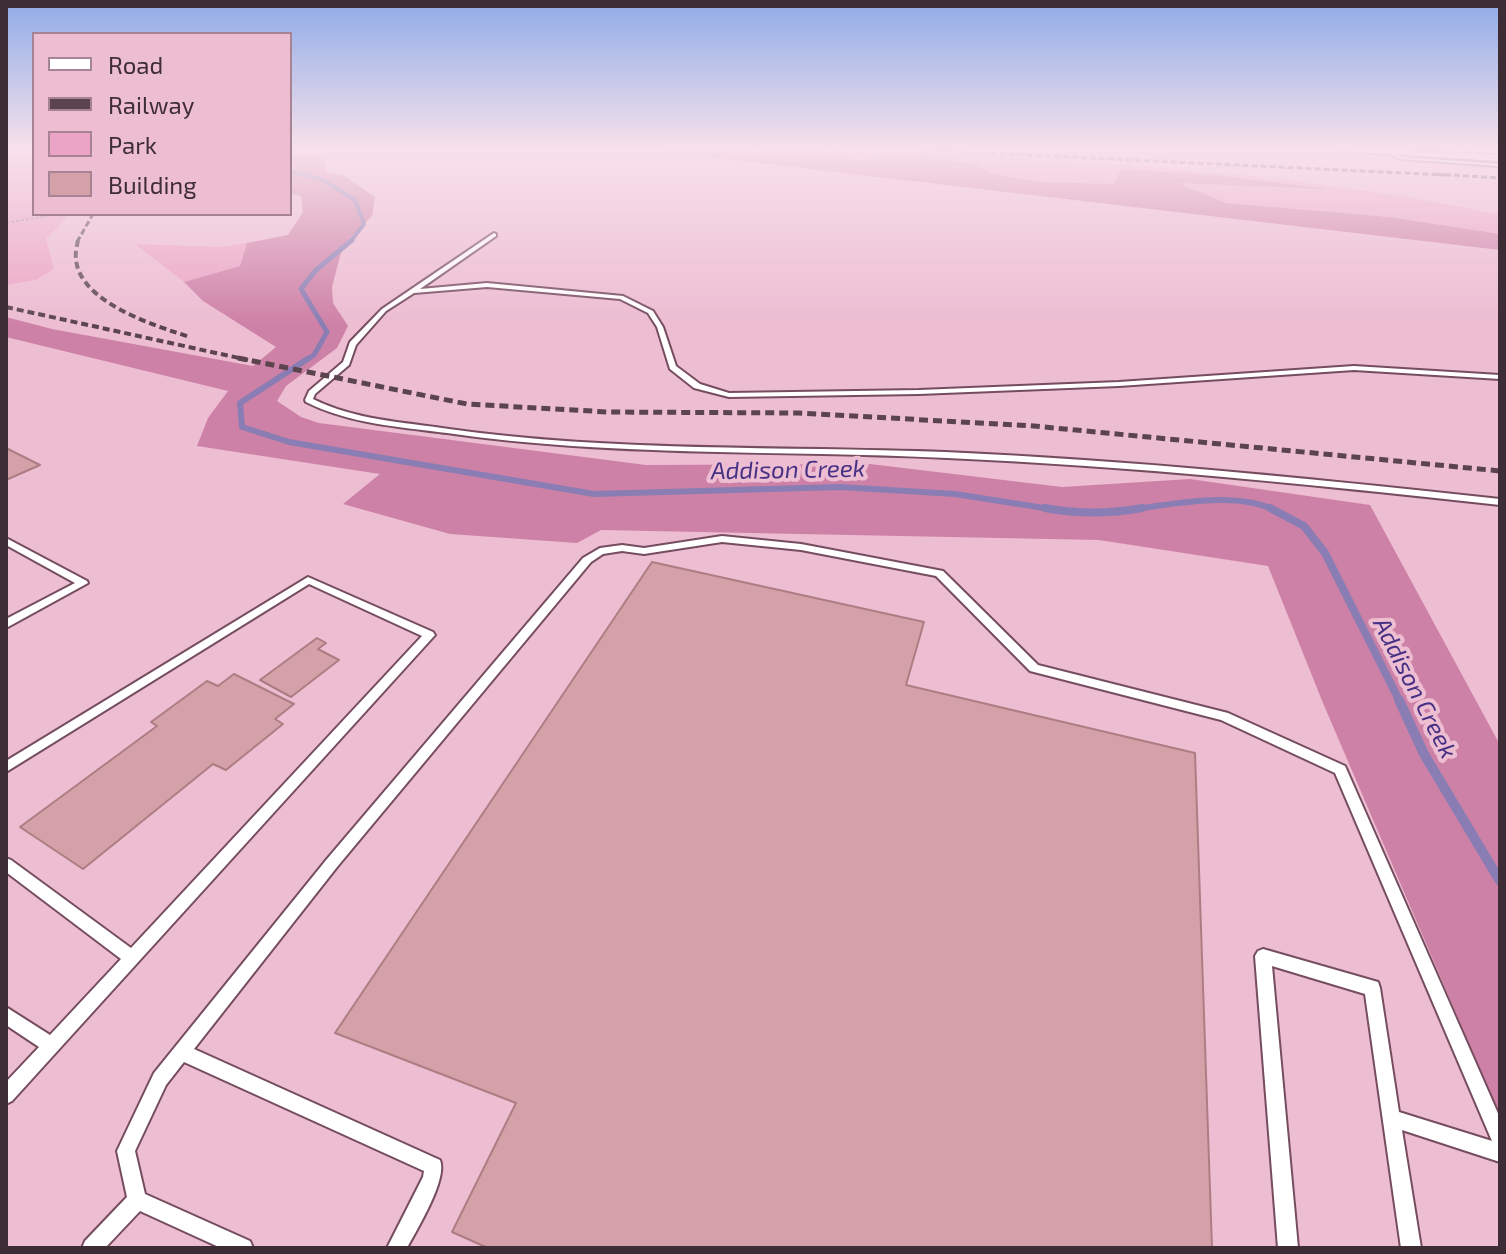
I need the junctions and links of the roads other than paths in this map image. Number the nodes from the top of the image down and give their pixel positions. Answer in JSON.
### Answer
{"nodes":[{"id":1,"x":494,"y":235,"type":"dead end"},
{"id":2,"x":411,"y":292,"type":"junction"},
{"id":3,"x":1500,"y":377,"type":"edge"},
{"id":4,"x":1500,"y":502,"type":"edge"},
{"id":5,"x":6,"y":541,"type":"edge"},
{"id":6,"x":6,"y":624,"type":"edge"},
{"id":7,"x":6,"y":767,"type":"edge"},
{"id":8,"x":6,"y":864,"type":"edge"},
{"id":9,"x":132,"y":958,"type":"junction"},
{"id":10,"x":6,"y":1015,"type":"edge"},
{"id":11,"x":51,"y":1046,"type":"junction"},
{"id":12,"x":181,"y":1052,"type":"junction"},
{"id":13,"x":6,"y":1095,"type":"edge"},
{"id":14,"x":1391,"y":1118,"type":"junction"},
{"id":15,"x":1500,"y":1139,"type":"edge"},
{"id":16,"x":1500,"y":1153,"type":"edge"},
{"id":17,"x":137,"y":1200,"type":"junction"},
{"id":18,"x":92,"y":1248,"type":"edge"},
{"id":19,"x":243,"y":1248,"type":"edge"},
{"id":20,"x":397,"y":1248,"type":"edge"},
{"id":21,"x":1288,"y":1248,"type":"edge"},
{"id":22,"x":1411,"y":1248,"type":"edge"}],
"edges":[{"from":1,"to":2,"type":"lane"},
{"from":2,"to":3,"type":"lane"},
{"from":2,"to":4,"type":"lane"},
{"from":5,"to":6,"type":"lane"},
{"from":7,"to":9,"type":"lane"},
{"from":8,"to":9,"type":"lane"},
{"from":9,"to":11,"type":"lane"},
{"from":10,"to":11,"type":"lane"},
{"from":11,"to":13,"type":"lane"},
{"from":12,"to":15,"type":"lane"},
{"from":12,"to":17,"type":"lane"},
{"from":12,"to":20,"type":"lane"},
{"from":14,"to":16,"type":"lane"},
{"from":14,"to":21,"type":"lane"},
{"from":14,"to":22,"type":"lane"},
{"from":17,"to":18,"type":"lane"},
{"from":17,"to":19,"type":"lane"}]}
